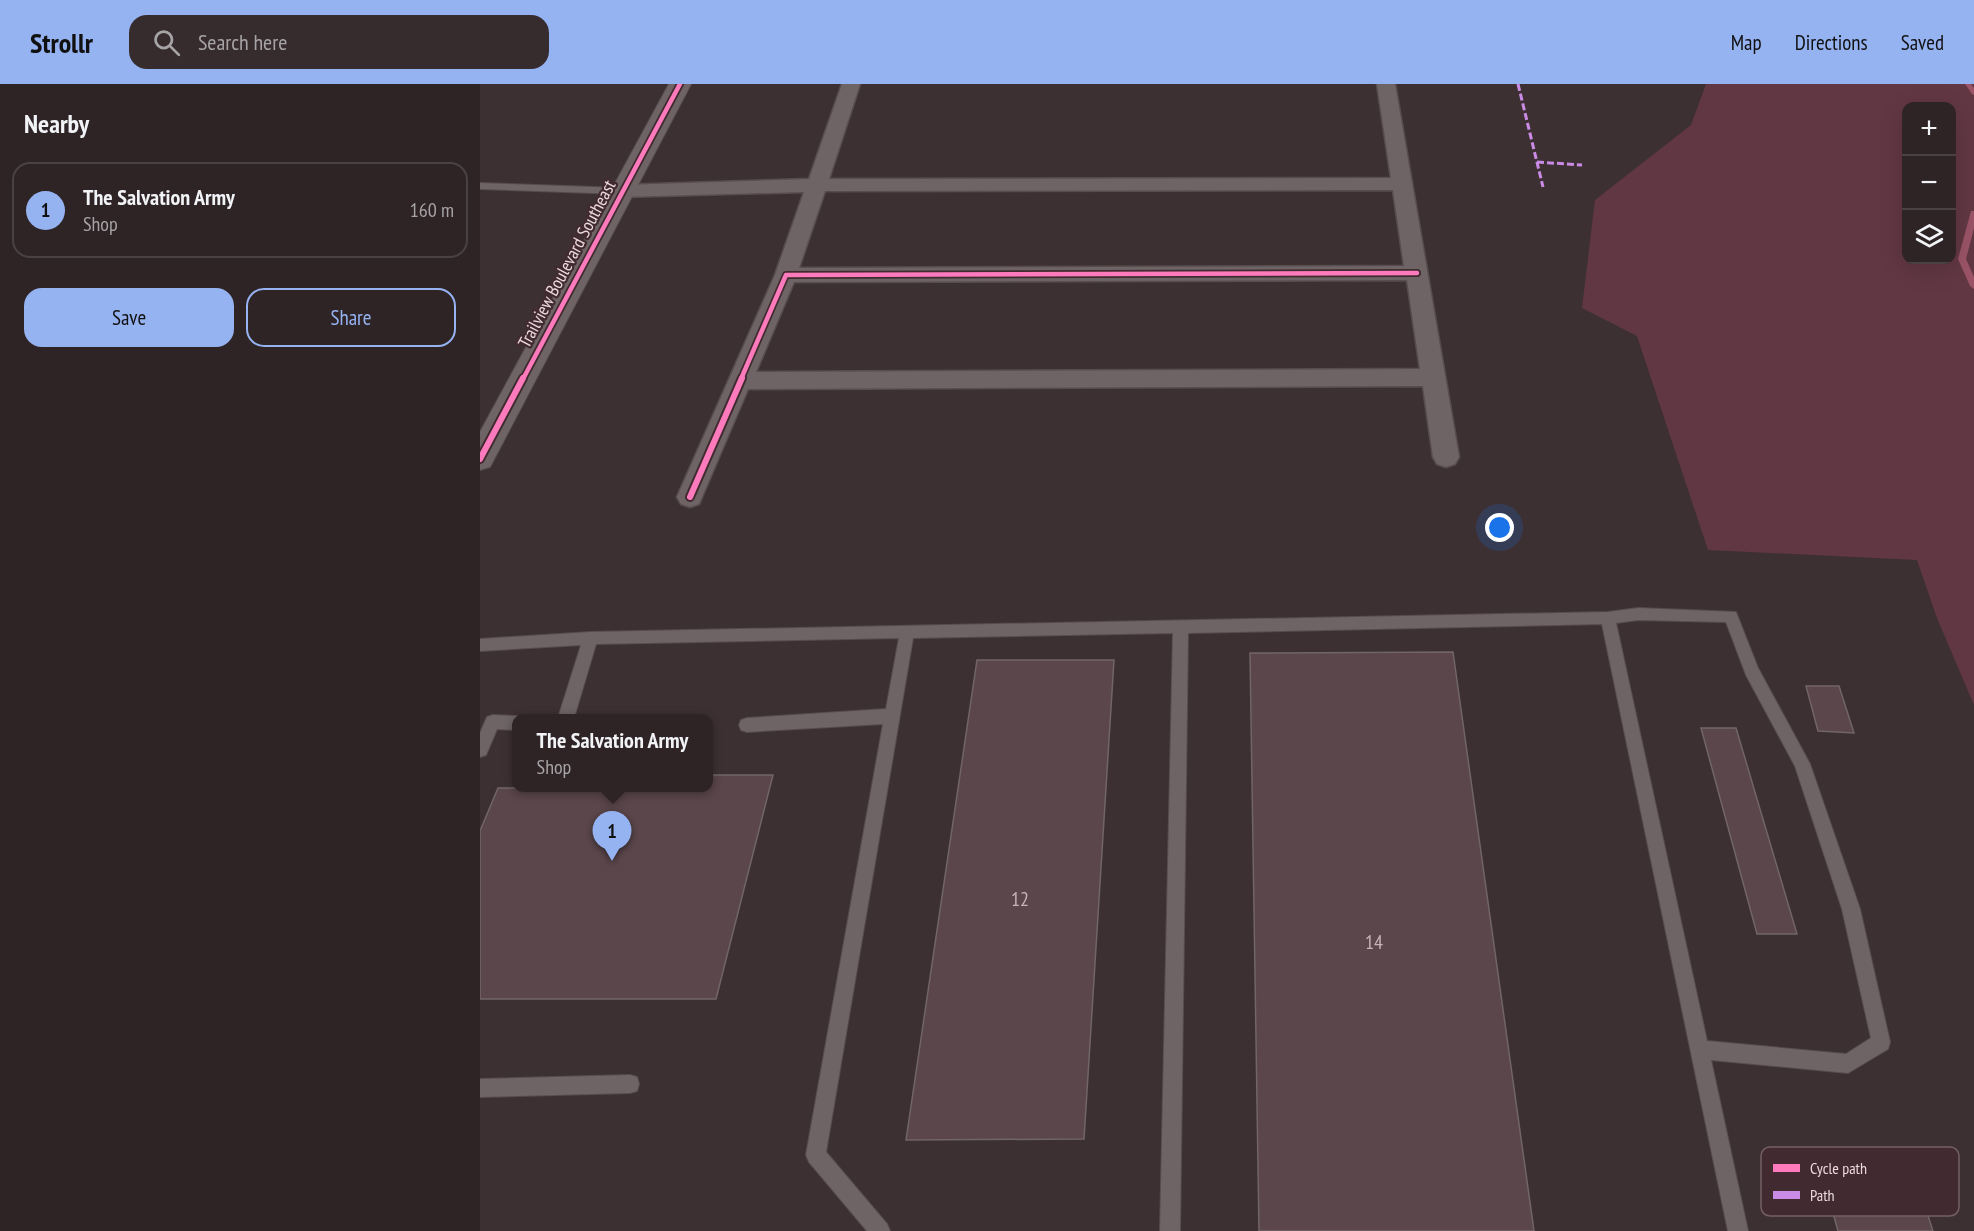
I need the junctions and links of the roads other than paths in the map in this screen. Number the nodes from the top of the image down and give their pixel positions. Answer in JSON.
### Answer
{"nodes":[{"id":1,"x":680,"y":84,"type":"edge"},
{"id":2,"x":851,"y":84,"type":"edge"},
{"id":3,"x":1386,"y":84,"type":"edge"},
{"id":4,"x":1403,"y":184,"type":"junction"},
{"id":5,"x":818,"y":185,"type":"junction"},
{"id":6,"x":480,"y":186,"type":"edge"},
{"id":7,"x":622,"y":191,"type":"junction"},
{"id":8,"x":1418,"y":273,"type":"junction"},
{"id":9,"x":786,"y":275,"type":"junction"},
{"id":10,"x":1434,"y":377,"type":"junction"},
{"id":11,"x":740,"y":381,"type":"junction"},
{"id":12,"x":1446,"y":457,"type":"dead end"},
{"id":13,"x":480,"y":459,"type":"edge"},
{"id":14,"x":690,"y":497,"type":"dead end"},
{"id":15,"x":1608,"y":618,"type":"junction"},
{"id":16,"x":1181,"y":626,"type":"junction"},
{"id":17,"x":907,"y":632,"type":"junction"},
{"id":18,"x":591,"y":638,"type":"junction"},
{"id":19,"x":480,"y":645,"type":"edge"},
{"id":20,"x":567,"y":714,"type":"edge"},
{"id":21,"x":892,"y":716,"type":"junction"},
{"id":22,"x":512,"y":723,"type":"edge"},
{"id":23,"x":747,"y":725,"type":"dead end"},
{"id":24,"x":480,"y":750,"type":"edge"},
{"id":25,"x":1700,"y":1050,"type":"junction"},
{"id":26,"x":630,"y":1084,"type":"dead end"},
{"id":27,"x":480,"y":1088,"type":"edge"},
{"id":28,"x":880,"y":1231,"type":"edge"},
{"id":29,"x":1170,"y":1231,"type":"edge"},
{"id":30,"x":1738,"y":1231,"type":"edge"}],
"edges":[{"from":1,"to":7,"type":"street","name":"Trailview Boulevard Southeast"},
{"from":2,"to":5,"type":"street"},
{"from":3,"to":4,"type":"street"},
{"from":4,"to":5,"type":"street"},
{"from":4,"to":8,"type":"street"},
{"from":5,"to":7,"type":"street"},
{"from":5,"to":9,"type":"street"},
{"from":6,"to":7,"type":"lane"},
{"from":7,"to":13,"type":"street","name":"Trailview Boulevard Southeast"},
{"from":8,"to":9,"type":"street"},
{"from":8,"to":10,"type":"street"},
{"from":9,"to":11,"type":"street"},
{"from":10,"to":11,"type":"street"},
{"from":10,"to":12,"type":"street"},
{"from":11,"to":14,"type":"street"},
{"from":15,"to":16,"type":"lane"},
{"from":15,"to":25,"type":"lane"},
{"from":15,"to":25,"type":"lane"},
{"from":16,"to":17,"type":"lane"},
{"from":16,"to":29,"type":"lane"},
{"from":17,"to":18,"type":"lane"},
{"from":17,"to":21,"type":"lane"},
{"from":18,"to":19,"type":"lane"},
{"from":18,"to":20,"type":"lane"},
{"from":21,"to":23,"type":"lane"},
{"from":21,"to":28,"type":"lane"},
{"from":22,"to":24,"type":"lane"},
{"from":25,"to":30,"type":"lane"},
{"from":26,"to":27,"type":"lane"}]}
